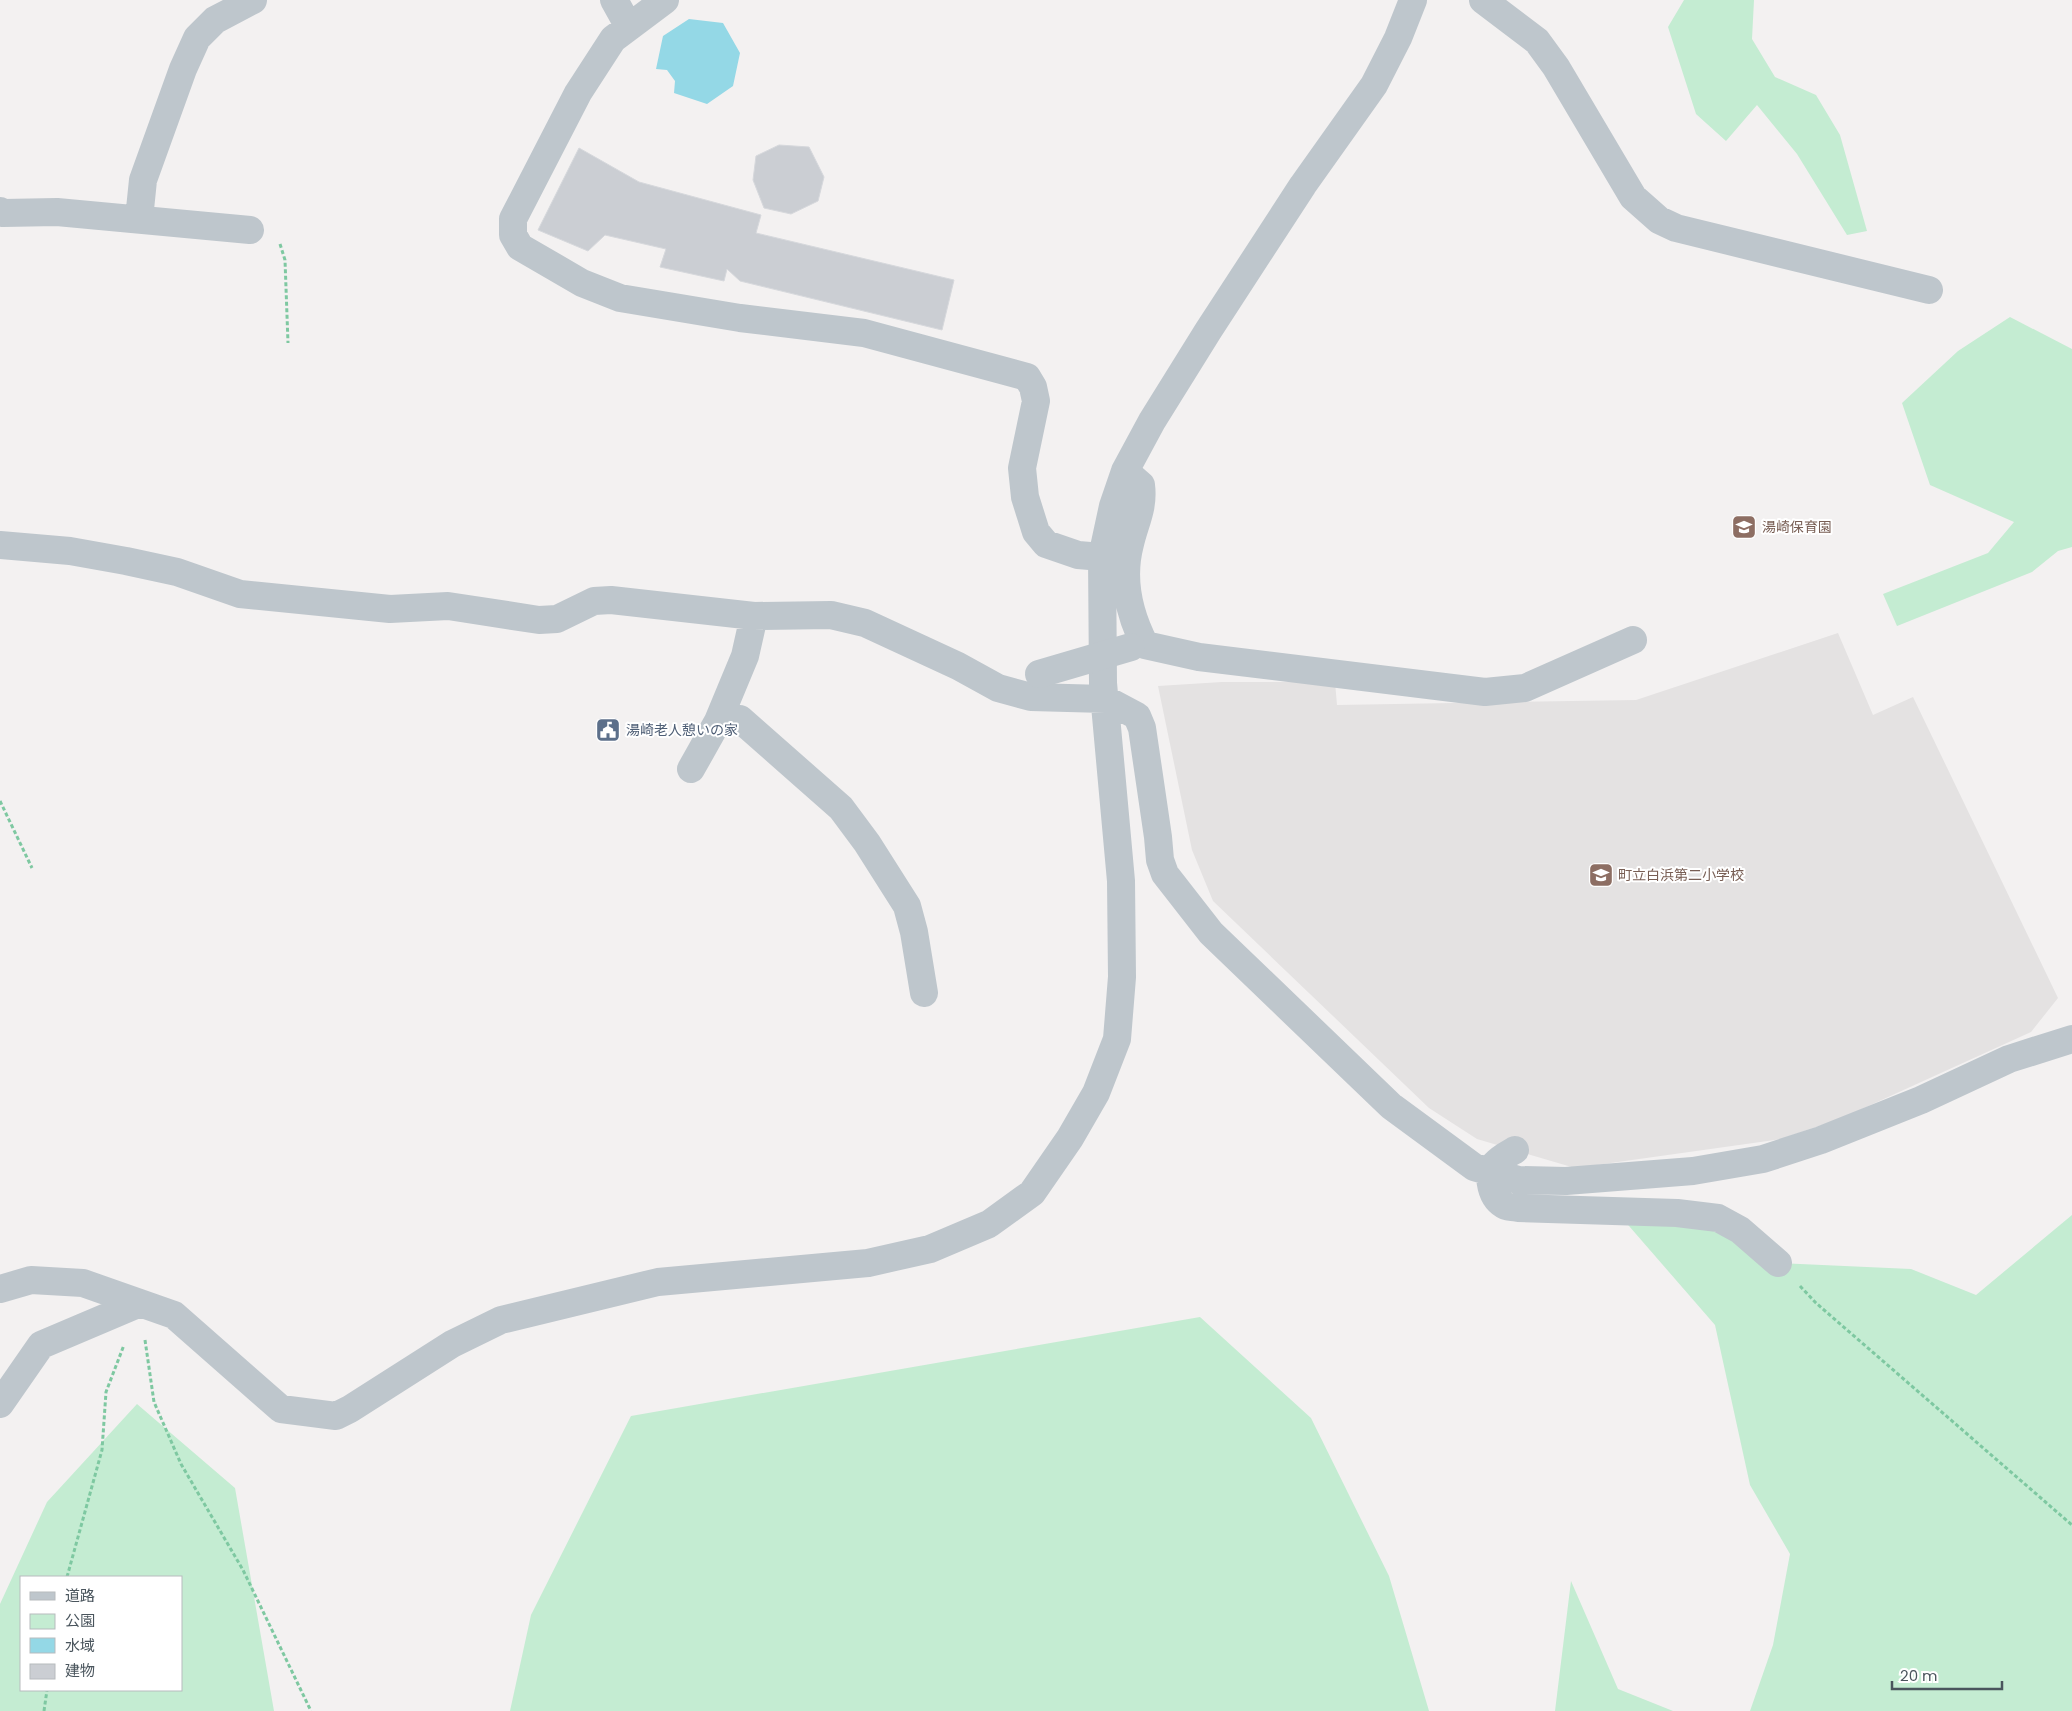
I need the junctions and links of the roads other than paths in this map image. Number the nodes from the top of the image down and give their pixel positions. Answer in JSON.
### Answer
{"nodes":[{"id":1,"x":254,"y":0,"type":"edge"},
{"id":2,"x":614,"y":0,"type":"edge"},
{"id":3,"x":665,"y":0,"type":"edge"},
{"id":4,"x":1412,"y":0,"type":"edge"},
{"id":5,"x":1483,"y":0,"type":"edge"},
{"id":6,"x":629,"y":27,"type":"junction"},
{"id":7,"x":0,"y":211,"type":"edge"},
{"id":8,"x":139,"y":219,"type":"junction"},
{"id":9,"x":250,"y":230,"type":"road end"},
{"id":10,"x":1929,"y":290,"type":"dead end"},
{"id":11,"x":1125,"y":471,"type":"junction"},
{"id":12,"x":0,"y":545,"type":"edge"},
{"id":13,"x":1102,"y":557,"type":"junction"},
{"id":14,"x":754,"y":616,"type":"junction"},
{"id":15,"x":1633,"y":640,"type":"dead end"},
{"id":16,"x":1138,"y":646,"type":"junction"},
{"id":17,"x":998,"y":688,"type":"junction"},
{"id":18,"x":1105,"y":699,"type":"junction"},
{"id":19,"x":718,"y":721,"type":"junction"},
{"id":20,"x":691,"y":769,"type":"dead end"},
{"id":21,"x":924,"y":993,"type":"dead end"},
{"id":22,"x":2072,"y":1039,"type":"edge"},
{"id":23,"x":1515,"y":1150,"type":"dead end"},
{"id":24,"x":1490,"y":1172,"type":"junction"},
{"id":25,"x":1778,"y":1262,"type":"dead end"},
{"id":26,"x":0,"y":1289,"type":"edge"},
{"id":27,"x":140,"y":1303,"type":"junction"},
{"id":28,"x":0,"y":1404,"type":"edge"}],
"edges":[{"from":1,"to":8,"type":"street"},
{"from":2,"to":6,"type":"street"},
{"from":3,"to":6,"type":"street"},
{"from":4,"to":11,"type":"street"},
{"from":5,"to":10,"type":"street"},
{"from":6,"to":13,"type":"street"},
{"from":7,"to":8,"type":"street"},
{"from":8,"to":9,"type":"street"},
{"from":11,"to":13,"type":"street"},
{"from":11,"to":16,"type":"street"},
{"from":12,"to":14,"type":"street"},
{"from":13,"to":18,"type":"street"},
{"from":14,"to":17,"type":"street"},
{"from":14,"to":19,"type":"street"},
{"from":15,"to":16,"type":"street"},
{"from":16,"to":17,"type":"street","bridge":true},
{"from":17,"to":18,"type":"street"},
{"from":18,"to":24,"type":"street"},
{"from":18,"to":27,"type":"street"},
{"from":19,"to":20,"type":"street"},
{"from":19,"to":21,"type":"street"},
{"from":22,"to":24,"type":"street"},
{"from":23,"to":24,"type":"street"},
{"from":24,"to":25,"type":"street"},
{"from":26,"to":27,"type":"street"},
{"from":27,"to":28,"type":"street"}]}
